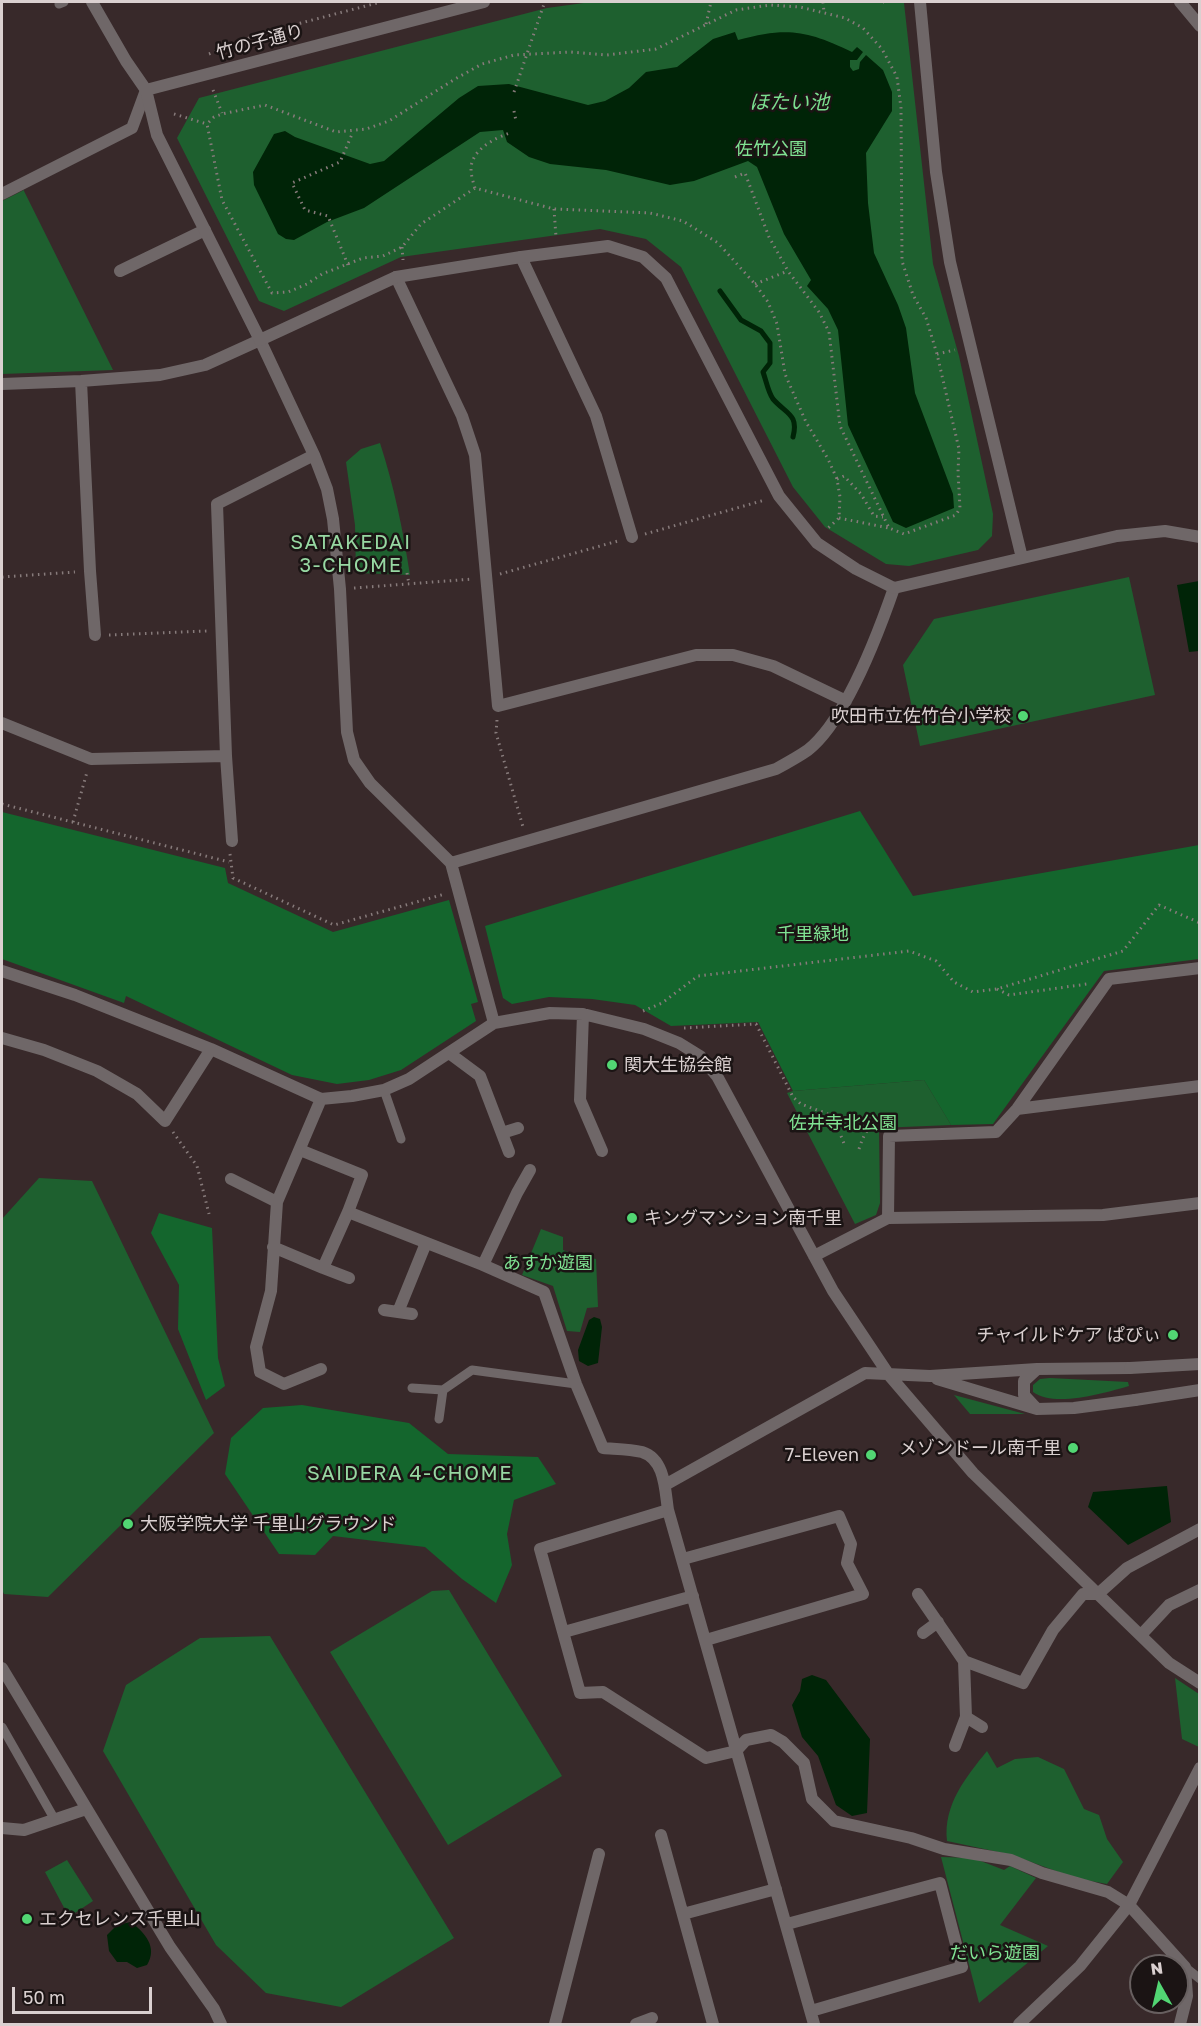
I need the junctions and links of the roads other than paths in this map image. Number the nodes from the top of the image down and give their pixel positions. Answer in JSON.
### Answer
{"nodes":[{"id":1,"x":92,"y":2,"type":"edge"},
{"id":2,"x":484,"y":2,"type":"edge"},
{"id":3,"x":920,"y":2,"type":"edge"},
{"id":4,"x":1180,"y":2,"type":"edge"},
{"id":5,"x":1200,"y":26,"type":"edge"},
{"id":6,"x":146,"y":90,"type":"junction"},
{"id":7,"x":2,"y":194,"type":"edge"},
{"id":8,"x":205,"y":230,"type":"junction"},
{"id":9,"x":521,"y":257,"type":"junction"},
{"id":10,"x":120,"y":271,"type":"dead end"},
{"id":11,"x":396,"y":277,"type":"junction"},
{"id":12,"x":260,"y":340,"type":"junction"},
{"id":13,"x":81,"y":381,"type":"junction"},
{"id":14,"x":2,"y":384,"type":"edge"},
{"id":15,"x":314,"y":455,"type":"junction"},
{"id":16,"x":632,"y":537,"type":"road end"},
{"id":17,"x":1200,"y":537,"type":"edge"},
{"id":18,"x":1022,"y":558,"type":"junction"},
{"id":19,"x":894,"y":588,"type":"junction"},
{"id":20,"x":95,"y":635,"type":"road end"},
{"id":21,"x":846,"y":701,"type":"junction"},
{"id":22,"x":2,"y":723,"type":"edge"},
{"id":23,"x":226,"y":756,"type":"junction"},
{"id":24,"x":232,"y":841,"type":"road end"},
{"id":25,"x":451,"y":863,"type":"junction"},
{"id":26,"x":1200,"y":968,"type":"edge"},
{"id":27,"x":2,"y":971,"type":"edge"},
{"id":28,"x":583,"y":1014,"type":"junction"},
{"id":29,"x":494,"y":1023,"type":"junction"},
{"id":30,"x":2,"y":1038,"type":"edge"},
{"id":31,"x":210,"y":1049,"type":"junction"},
{"id":32,"x":449,"y":1053,"type":"junction"},
{"id":33,"x":1200,"y":1086,"type":"edge"},
{"id":34,"x":384,"y":1090,"type":"junction"},
{"id":35,"x":321,"y":1099,"type":"junction"},
{"id":36,"x":1017,"y":1109,"type":"junction"},
{"id":37,"x":518,"y":1128,"type":"dead end"},
{"id":38,"x":502,"y":1133,"type":"junction"},
{"id":39,"x":401,"y":1139,"type":"dead end"},
{"id":40,"x":300,"y":1149,"type":"junction"},
{"id":41,"x":602,"y":1151,"type":"dead end"},
{"id":42,"x":509,"y":1152,"type":"dead end"},
{"id":43,"x":530,"y":1170,"type":"dead end"},
{"id":44,"x":231,"y":1179,"type":"dead end"},
{"id":45,"x":277,"y":1202,"type":"junction"},
{"id":46,"x":1200,"y":1203,"type":"edge"},
{"id":47,"x":348,"y":1212,"type":"junction"},
{"id":48,"x":888,"y":1218,"type":"junction"},
{"id":49,"x":426,"y":1243,"type":"junction"},
{"id":50,"x":273,"y":1247,"type":"junction"},
{"id":51,"x":814,"y":1256,"type":"junction"},
{"id":52,"x":483,"y":1265,"type":"junction"},
{"id":53,"x":323,"y":1268,"type":"junction"},
{"id":54,"x":348,"y":1278,"type":"dead end"},
{"id":55,"x":384,"y":1310,"type":"dead end"},
{"id":56,"x":398,"y":1312,"type":"junction"},
{"id":57,"x":412,"y":1314,"type":"dead end"},
{"id":58,"x":1200,"y":1364,"type":"edge"},
{"id":59,"x":321,"y":1369,"type":"dead end"},
{"id":60,"x":1037,"y":1370,"type":"junction"},
{"id":61,"x":889,"y":1375,"type":"junction"},
{"id":62,"x":930,"y":1376,"type":"junction"},
{"id":63,"x":576,"y":1384,"type":"junction"},
{"id":64,"x":412,"y":1388,"type":"dead end"},
{"id":65,"x":442,"y":1390,"type":"junction"},
{"id":66,"x":1200,"y":1390,"type":"edge"},
{"id":67,"x":1037,"y":1409,"type":"junction"},
{"id":68,"x":439,"y":1419,"type":"dead end"},
{"id":69,"x":664,"y":1485,"type":"junction"},
{"id":70,"x":668,"y":1510,"type":"junction"},
{"id":71,"x":1200,"y":1528,"type":"edge"},
{"id":72,"x":682,"y":1559,"type":"junction"},
{"id":73,"x":1200,"y":1590,"type":"edge"},
{"id":74,"x":918,"y":1594,"type":"dead end"},
{"id":75,"x":1098,"y":1594,"type":"junction"},
{"id":76,"x":693,"y":1596,"type":"junction"},
{"id":77,"x":938,"y":1622,"type":"junction"},
{"id":78,"x":564,"y":1632,"type":"junction"},
{"id":79,"x":923,"y":1633,"type":"dead end"},
{"id":80,"x":1141,"y":1635,"type":"junction"},
{"id":81,"x":706,"y":1640,"type":"junction"},
{"id":82,"x":964,"y":1661,"type":"junction"},
{"id":83,"x":2,"y":1668,"type":"edge"},
{"id":84,"x":1200,"y":1683,"type":"edge"},
{"id":85,"x":966,"y":1717,"type":"junction"},
{"id":86,"x":2,"y":1727,"type":"edge"},
{"id":87,"x":982,"y":1727,"type":"dead end"},
{"id":88,"x":955,"y":1746,"type":"dead end"},
{"id":89,"x":736,"y":1751,"type":"junction"},
{"id":90,"x":1200,"y":1768,"type":"edge"},
{"id":91,"x":86,"y":1809,"type":"junction"},
{"id":92,"x":55,"y":1820,"type":"junction"},
{"id":93,"x":2,"y":1828,"type":"edge"},
{"id":94,"x":661,"y":1835,"type":"dead end"},
{"id":95,"x":599,"y":1854,"type":"dead end"},
{"id":96,"x":776,"y":1888,"type":"junction"},
{"id":97,"x":1130,"y":1905,"type":"junction"},
{"id":98,"x":683,"y":1914,"type":"junction"},
{"id":99,"x":787,"y":1924,"type":"junction"},
{"id":100,"x":1173,"y":1954,"type":"edge"},
{"id":101,"x":811,"y":2011,"type":"junction"},
{"id":102,"x":652,"y":2018,"type":"dead end"},
{"id":103,"x":221,"y":2025,"type":"edge"},
{"id":104,"x":555,"y":2025,"type":"edge"},
{"id":105,"x":636,"y":2025,"type":"edge"},
{"id":106,"x":713,"y":2025,"type":"edge"},
{"id":107,"x":814,"y":2025,"type":"edge"},
{"id":108,"x":1019,"y":2025,"type":"edge"}],
"edges":[{"from":1,"to":6,"type":"street"},
{"from":2,"to":6,"type":"street","name":"竹の子通り"},
{"from":3,"to":18,"type":"street"},
{"from":4,"to":5,"type":"street"},
{"from":6,"to":7,"type":"street"},
{"from":6,"to":8,"type":"street"},
{"from":8,"to":10,"type":"street"},
{"from":8,"to":12,"type":"street"},
{"from":9,"to":11,"type":"street"},
{"from":9,"to":16,"type":"street"},
{"from":9,"to":19,"type":"street"},
{"from":11,"to":12,"type":"street"},
{"from":11,"to":21,"type":"street"},
{"from":12,"to":13,"type":"street"},
{"from":12,"to":15,"type":"street"},
{"from":13,"to":14,"type":"street"},
{"from":13,"to":20,"type":"street"},
{"from":15,"to":23,"type":"street"},
{"from":15,"to":25,"type":"street"},
{"from":17,"to":18,"type":"street"},
{"from":18,"to":19,"type":"street"},
{"from":19,"to":21,"type":"street"},
{"from":21,"to":25,"type":"street"},
{"from":22,"to":23,"type":"street"},
{"from":23,"to":24,"type":"street"},
{"from":25,"to":29,"type":"street"},
{"from":26,"to":36,"type":"street"},
{"from":27,"to":31,"type":"street"},
{"from":28,"to":29,"type":"street"},
{"from":28,"to":41,"type":"street"},
{"from":28,"to":51,"type":"street"},
{"from":29,"to":32,"type":"street"},
{"from":30,"to":31,"type":"street"},
{"from":31,"to":35,"type":"street"},
{"from":32,"to":34,"type":"street"},
{"from":32,"to":38,"type":"street"},
{"from":33,"to":36,"type":"street"},
{"from":34,"to":35,"type":"street"},
{"from":34,"to":39,"type":"lane"},
{"from":35,"to":40,"type":"street"},
{"from":36,"to":48,"type":"street"},
{"from":37,"to":38,"type":"street"},
{"from":38,"to":42,"type":"street"},
{"from":40,"to":45,"type":"street"},
{"from":40,"to":47,"type":"street"},
{"from":43,"to":52,"type":"street"},
{"from":44,"to":45,"type":"street"},
{"from":45,"to":50,"type":"street"},
{"from":46,"to":48,"type":"street"},
{"from":47,"to":49,"type":"street"},
{"from":47,"to":53,"type":"street"},
{"from":48,"to":51,"type":"street"},
{"from":49,"to":52,"type":"street"},
{"from":49,"to":56,"type":"street"},
{"from":50,"to":53,"type":"street"},
{"from":50,"to":59,"type":"street"},
{"from":51,"to":61,"type":"street"},
{"from":52,"to":63,"type":"street"},
{"from":53,"to":54,"type":"street"},
{"from":55,"to":56,"type":"street"},
{"from":56,"to":57,"type":"street"},
{"from":58,"to":60,"type":"street"},
{"from":60,"to":62,"type":"street"},
{"from":60,"to":67,"type":"street"},
{"from":61,"to":62,"type":"street"},
{"from":61,"to":69,"type":"street"},
{"from":61,"to":75,"type":"street"},
{"from":62,"to":67,"type":"street"},
{"from":63,"to":65,"type":"lane"},
{"from":63,"to":69,"type":"street"},
{"from":64,"to":65,"type":"lane"},
{"from":65,"to":68,"type":"lane"},
{"from":66,"to":67,"type":"street"},
{"from":69,"to":70,"type":"street"},
{"from":70,"to":72,"type":"street"},
{"from":70,"to":78,"type":"street"},
{"from":71,"to":75,"type":"street"},
{"from":72,"to":76,"type":"street"},
{"from":72,"to":81,"type":"street"},
{"from":73,"to":80,"type":"street"},
{"from":74,"to":77,"type":"street"},
{"from":75,"to":80,"type":"street"},
{"from":75,"to":82,"type":"street"},
{"from":76,"to":78,"type":"street"},
{"from":76,"to":81,"type":"street"},
{"from":77,"to":79,"type":"street"},
{"from":77,"to":82,"type":"street"},
{"from":78,"to":89,"type":"street"},
{"from":80,"to":84,"type":"street"},
{"from":81,"to":89,"type":"street"},
{"from":82,"to":85,"type":"street"},
{"from":83,"to":91,"type":"street"},
{"from":85,"to":87,"type":"street"},
{"from":85,"to":88,"type":"street"},
{"from":86,"to":92,"type":"lane"},
{"from":89,"to":96,"type":"street"},
{"from":89,"to":97,"type":"street"},
{"from":90,"to":97,"type":"street"},
{"from":91,"to":92,"type":"street"},
{"from":91,"to":103,"type":"street"},
{"from":92,"to":93,"type":"street"},
{"from":94,"to":98,"type":"street"},
{"from":95,"to":104,"type":"street"},
{"from":96,"to":98,"type":"street"},
{"from":96,"to":99,"type":"street"},
{"from":97,"to":100,"type":"street"},
{"from":97,"to":108,"type":"street"},
{"from":98,"to":106,"type":"street"},
{"from":99,"to":101,"type":"street"},
{"from":99,"to":101,"type":"street"},
{"from":101,"to":107,"type":"street"},
{"from":102,"to":105,"type":"street"}]}
